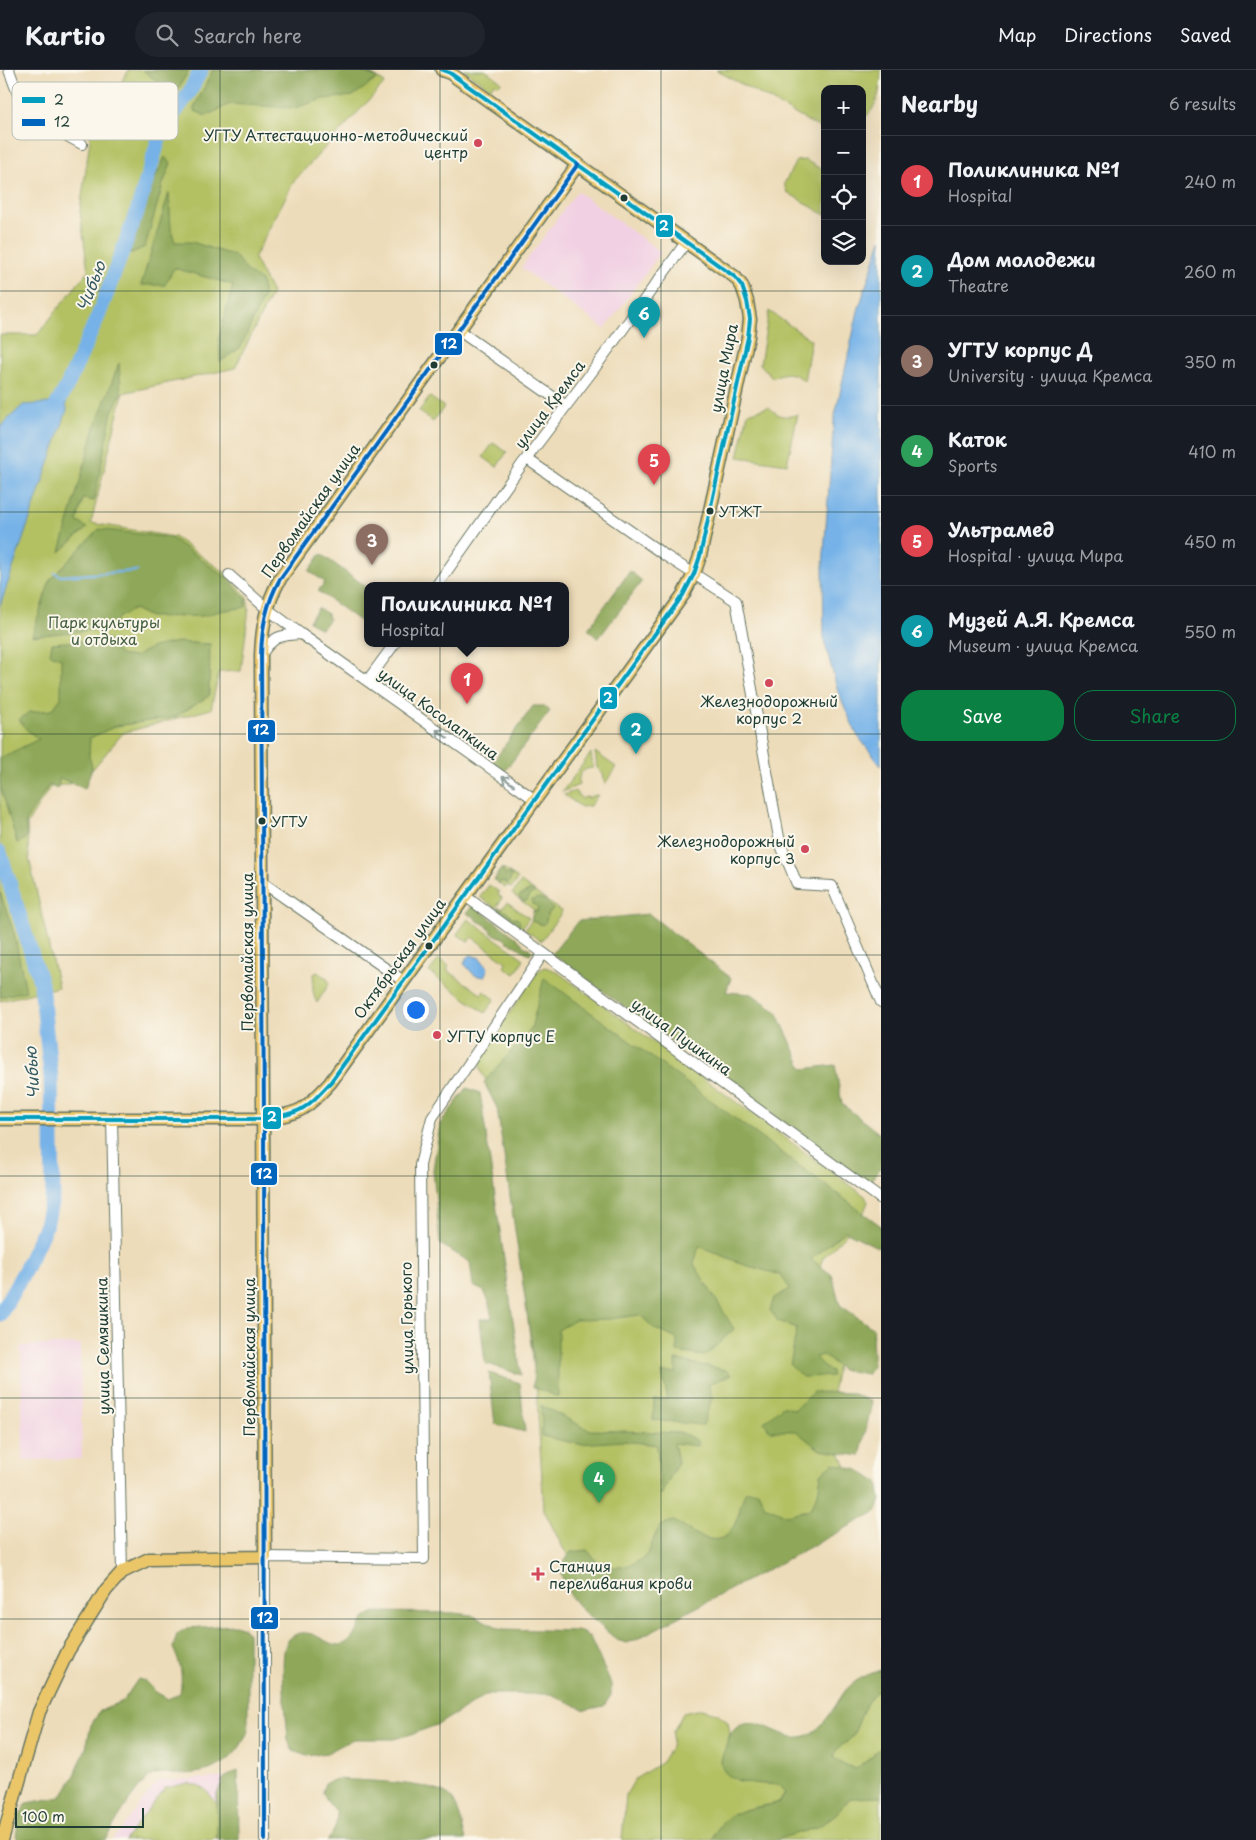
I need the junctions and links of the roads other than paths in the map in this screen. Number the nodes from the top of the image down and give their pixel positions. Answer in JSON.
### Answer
{"nodes":[{"id":1,"x":9,"y":70,"type":"edge"},
{"id":2,"x":447,"y":71,"type":"edge"},
{"id":3,"x":13,"y":82,"type":"edge"},
{"id":4,"x":75,"y":140,"type":"edge"},
{"id":5,"x":82,"y":144,"type":"dead end"},
{"id":6,"x":578,"y":164,"type":"junction"},
{"id":7,"x":687,"y":241,"type":"junction"},
{"id":8,"x":458,"y":330,"type":"junction"},
{"id":9,"x":566,"y":406,"type":"junction"},
{"id":10,"x":527,"y":459,"type":"junction"},
{"id":11,"x":694,"y":574,"type":"junction"},
{"id":12,"x":230,"y":575,"type":"dead end"},
{"id":13,"x":439,"y":582,"type":"edge"},
{"id":14,"x":266,"y":608,"type":"junction"},
{"id":15,"x":301,"y":634,"type":"junction"},
{"id":16,"x":392,"y":647,"type":"edge"},
{"id":17,"x":261,"y":655,"type":"junction"},
{"id":18,"x":368,"y":680,"type":"junction"},
{"id":19,"x":534,"y":799,"type":"junction"},
{"id":20,"x":262,"y":882,"type":"junction"},
{"id":21,"x":465,"y":896,"type":"junction"},
{"id":22,"x":543,"y":954,"type":"junction"},
{"id":23,"x":402,"y":980,"type":"junction"},
{"id":24,"x":881,"y":1002,"type":"edge"},
{"id":25,"x":0,"y":1119,"type":"edge"},
{"id":26,"x":112,"y":1119,"type":"junction"},
{"id":27,"x":264,"y":1119,"type":"junction"},
{"id":28,"x":881,"y":1199,"type":"edge"},
{"id":29,"x":265,"y":1557,"type":"junction"},
{"id":30,"x":122,"y":1572,"type":"junction"},
{"id":31,"x":2,"y":1840,"type":"edge"},
{"id":32,"x":265,"y":1840,"type":"edge"}],
"edges":[{"from":1,"to":3,"type":"street"},
{"from":2,"to":6,"type":"main road","name":"улица Мира"},
{"from":4,"to":5,"type":"street"},
{"from":6,"to":7,"type":"main road","name":"улица Мира"},
{"from":6,"to":8,"type":"main road","name":"Первомайская улица"},
{"from":7,"to":9,"type":"street","name":"улица Кремса"},
{"from":7,"to":11,"type":"main road","name":"улица Мира"},
{"from":8,"to":9,"type":"street"},
{"from":8,"to":14,"type":"main road","name":"Первомайская улица"},
{"from":9,"to":10,"type":"street","name":"улица Кремса"},
{"from":10,"to":11,"type":"street"},
{"from":10,"to":13,"type":"street","name":"улица Кремса"},
{"from":11,"to":19,"type":"main road","name":"Октябрьская улица"},
{"from":11,"to":24,"type":"street"},
{"from":12,"to":14,"type":"street","name":"улица Косолапкина"},
{"from":14,"to":15,"type":"street","name":"улица Косолапкина"},
{"from":14,"to":17,"type":"main road","name":"Первомайская улица"},
{"from":15,"to":17,"type":"street"},
{"from":15,"to":18,"type":"street","name":"улица Косолапкина"},
{"from":16,"to":18,"type":"street"},
{"from":17,"to":20,"type":"main road","name":"Первомайская улица"},
{"from":19,"to":18,"type":"street","name":"улица Косолапкина","one_way":true},
{"from":19,"to":21,"type":"main road","name":"Октябрьская улица"},
{"from":20,"to":23,"type":"street"},
{"from":20,"to":27,"type":"main road","name":"Первомайская улица"},
{"from":21,"to":22,"type":"street","name":"улица Пушкина"},
{"from":21,"to":23,"type":"main road","name":"Октябрьская улица"},
{"from":22,"to":28,"type":"street","name":"улица Пушкина"},
{"from":22,"to":29,"type":"street","name":"улица Горького"},
{"from":23,"to":27,"type":"main road","name":"Октябрьская улица"},
{"from":25,"to":26,"type":"main road","name":"Октябрьская улица"},
{"from":26,"to":27,"type":"main road","name":"Октябрьская улица"},
{"from":26,"to":30,"type":"street","name":"улица Семяшкина"},
{"from":27,"to":29,"type":"main road","name":"Первомайская улица"},
{"from":29,"to":30,"type":"main road"},
{"from":29,"to":32,"type":"street","name":"Первомайская улица"},
{"from":30,"to":31,"type":"main road"}]}
